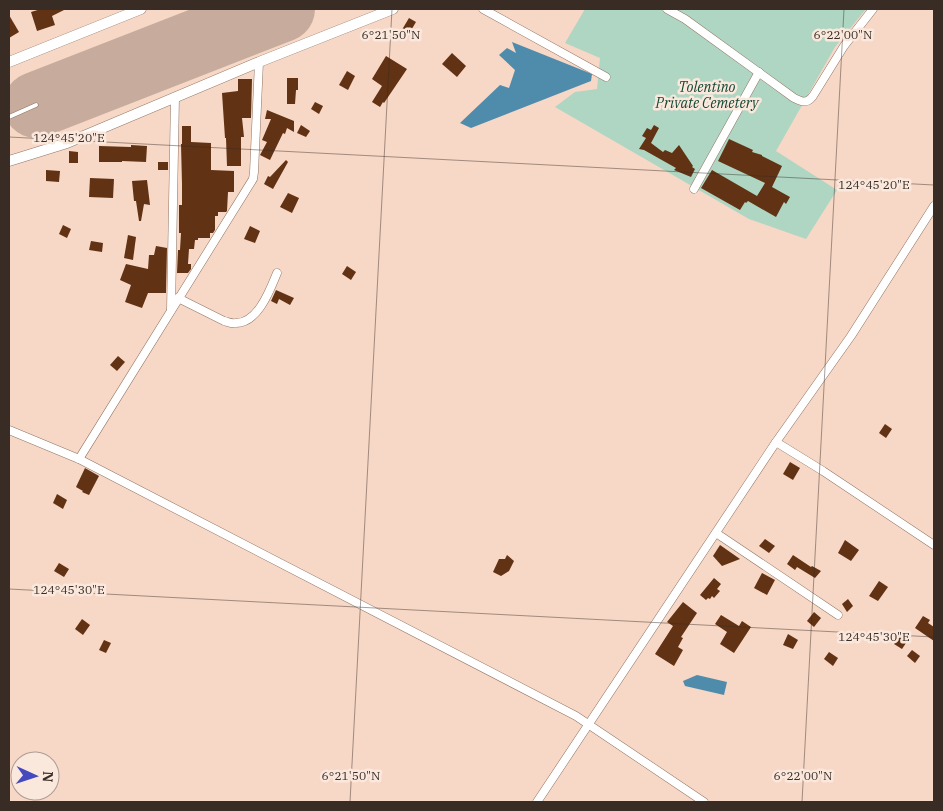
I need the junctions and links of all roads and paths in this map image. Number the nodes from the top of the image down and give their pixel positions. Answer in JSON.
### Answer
{"nodes":[{"id":1,"x":141,"y":9,"type":"edge"},
{"id":2,"x":393,"y":9,"type":"edge"},
{"id":3,"x":483,"y":9,"type":"edge"},
{"id":4,"x":667,"y":9,"type":"edge"},
{"id":5,"x":873,"y":9,"type":"edge"},
{"id":6,"x":9,"y":62,"type":"edge"},
{"id":7,"x":259,"y":62,"type":"junction"},
{"id":8,"x":760,"y":72,"type":"junction"},
{"id":9,"x":606,"y":77,"type":"dead end"},
{"id":10,"x":175,"y":97,"type":"junction"},
{"id":11,"x":36,"y":105,"type":"dead end"},
{"id":12,"x":9,"y":117,"type":"edge"},
{"id":13,"x":9,"y":162,"type":"edge"},
{"id":14,"x":694,"y":189,"type":"dead end"},
{"id":15,"x":934,"y":206,"type":"edge"},
{"id":16,"x":277,"y":273,"type":"dead end"},
{"id":17,"x":178,"y":298,"type":"junction"},
{"id":18,"x":171,"y":310,"type":"junction"},
{"id":19,"x":9,"y":430,"type":"edge"},
{"id":20,"x":776,"y":442,"type":"junction"},
{"id":21,"x":79,"y":459,"type":"junction"},
{"id":22,"x":716,"y":533,"type":"junction"},
{"id":23,"x":934,"y":545,"type":"edge"},
{"id":24,"x":838,"y":615,"type":"dead end"},
{"id":25,"x":588,"y":726,"type":"junction"},
{"id":26,"x":537,"y":802,"type":"edge"},
{"id":27,"x":704,"y":802,"type":"edge"}],
"edges":[{"from":1,"to":6,"type":"street"},
{"from":2,"to":7,"type":"street"},
{"from":3,"to":9,"type":"street"},
{"from":4,"to":8,"type":"street"},
{"from":5,"to":8,"type":"street"},
{"from":7,"to":10,"type":"street"},
{"from":7,"to":17,"type":"street"},
{"from":8,"to":14,"type":"street"},
{"from":10,"to":13,"type":"street"},
{"from":10,"to":18,"type":"street"},
{"from":11,"to":12,"type":"lane"},
{"from":15,"to":20,"type":"street"},
{"from":16,"to":17,"type":"street"},
{"from":17,"to":18,"type":"street"},
{"from":18,"to":21,"type":"street"},
{"from":19,"to":21,"type":"street"},
{"from":20,"to":22,"type":"street"},
{"from":20,"to":23,"type":"street"},
{"from":21,"to":25,"type":"street"},
{"from":22,"to":24,"type":"street"},
{"from":22,"to":25,"type":"street"},
{"from":25,"to":26,"type":"street"},
{"from":25,"to":27,"type":"street"}]}
